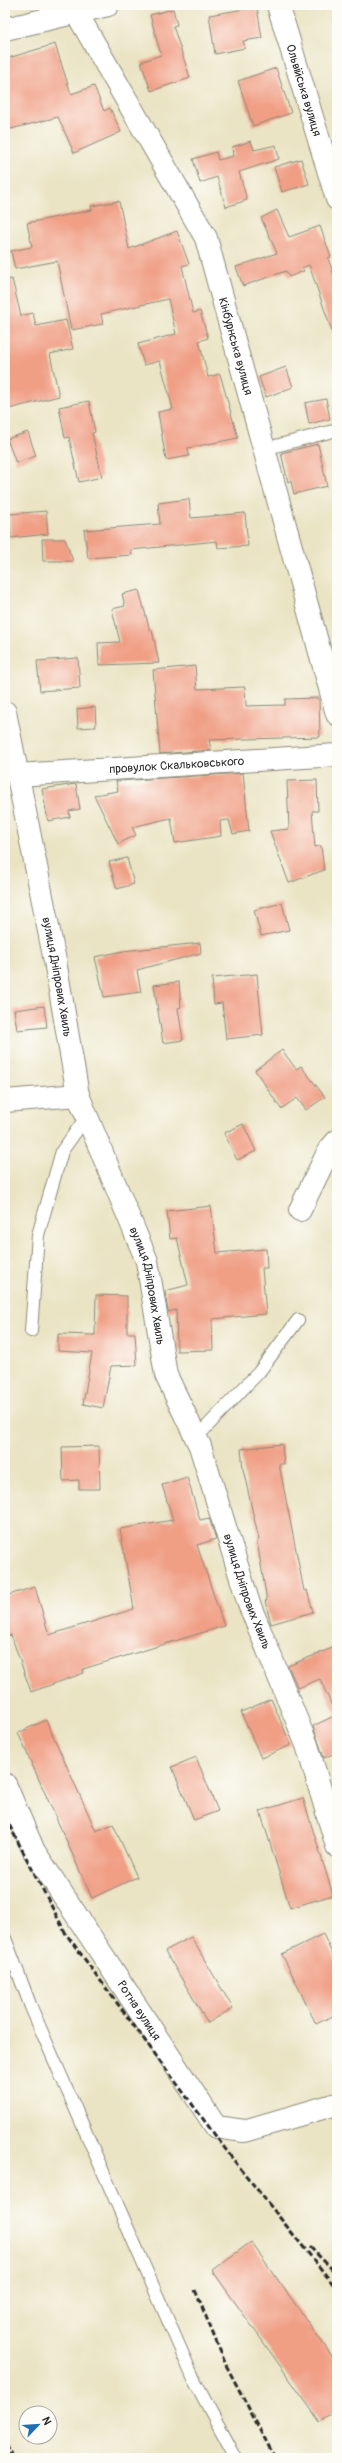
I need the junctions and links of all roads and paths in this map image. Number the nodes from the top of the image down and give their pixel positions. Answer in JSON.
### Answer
{"nodes":[{"id":1,"x":108,"y":5,"type":"edge"},
{"id":2,"x":278,"y":5,"type":"edge"},
{"id":3,"x":73,"y":8,"type":"edge"},
{"id":4,"x":5,"y":29,"type":"edge"},
{"id":5,"x":337,"y":199,"type":"edge"},
{"id":6,"x":337,"y":430,"type":"edge"},
{"id":7,"x":264,"y":449,"type":"junction"},
{"id":8,"x":5,"y":712,"type":"edge"},
{"id":9,"x":337,"y":714,"type":"edge"},
{"id":10,"x":337,"y":755,"type":"edge"},
{"id":11,"x":13,"y":769,"type":"edge"},
{"id":12,"x":78,"y":1095,"type":"junction"},
{"id":13,"x":5,"y":1101,"type":"edge"},
{"id":14,"x":87,"y":1116,"type":"junction"},
{"id":15,"x":337,"y":1141,"type":"edge"},
{"id":16,"x":300,"y":1210,"type":"dead end"},
{"id":17,"x":298,"y":1320,"type":"dead end"},
{"id":18,"x":31,"y":1331,"type":"dead end"},
{"id":19,"x":196,"y":1438,"type":"junction"},
{"id":20,"x":5,"y":1784,"type":"edge"},
{"id":21,"x":337,"y":1846,"type":"edge"},
{"id":22,"x":5,"y":1938,"type":"edge"},
{"id":23,"x":337,"y":2106,"type":"edge"},
{"id":24,"x":236,"y":2458,"type":"edge"}],
"edges":[{"from":1,"to":3,"type":"street"},
{"from":2,"to":5,"type":"street","name":"Ольвійська вулиця"},
{"from":3,"to":4,"type":"street"},
{"from":3,"to":7,"type":"street","name":"Кінбурнська вулиця"},
{"from":6,"to":7,"type":"lane"},
{"from":7,"to":9,"type":"street","name":"Кінбурнська вулиця"},
{"from":8,"to":11,"type":"street","name":"вулиця Дніпрових Хвиль"},
{"from":10,"to":11,"type":"street","name":"провулок Скальковського"},
{"from":11,"to":12,"type":"street","name":"вулиця Дніпрових Хвиль"},
{"from":12,"to":13,"type":"street"},
{"from":12,"to":14,"type":"street","name":"вулиця Дніпрових Хвиль"},
{"from":14,"to":18,"type":"lane"},
{"from":14,"to":19,"type":"street","name":"вулиця Дніпрових Хвиль"},
{"from":15,"to":16,"type":"street"},
{"from":17,"to":19,"type":"lane"},
{"from":19,"to":21,"type":"street","name":"вулиця Дніпрових Хвиль"},
{"from":20,"to":23,"type":"street","name":"Ротна вулиця"},
{"from":22,"to":24,"type":"lane"}]}
